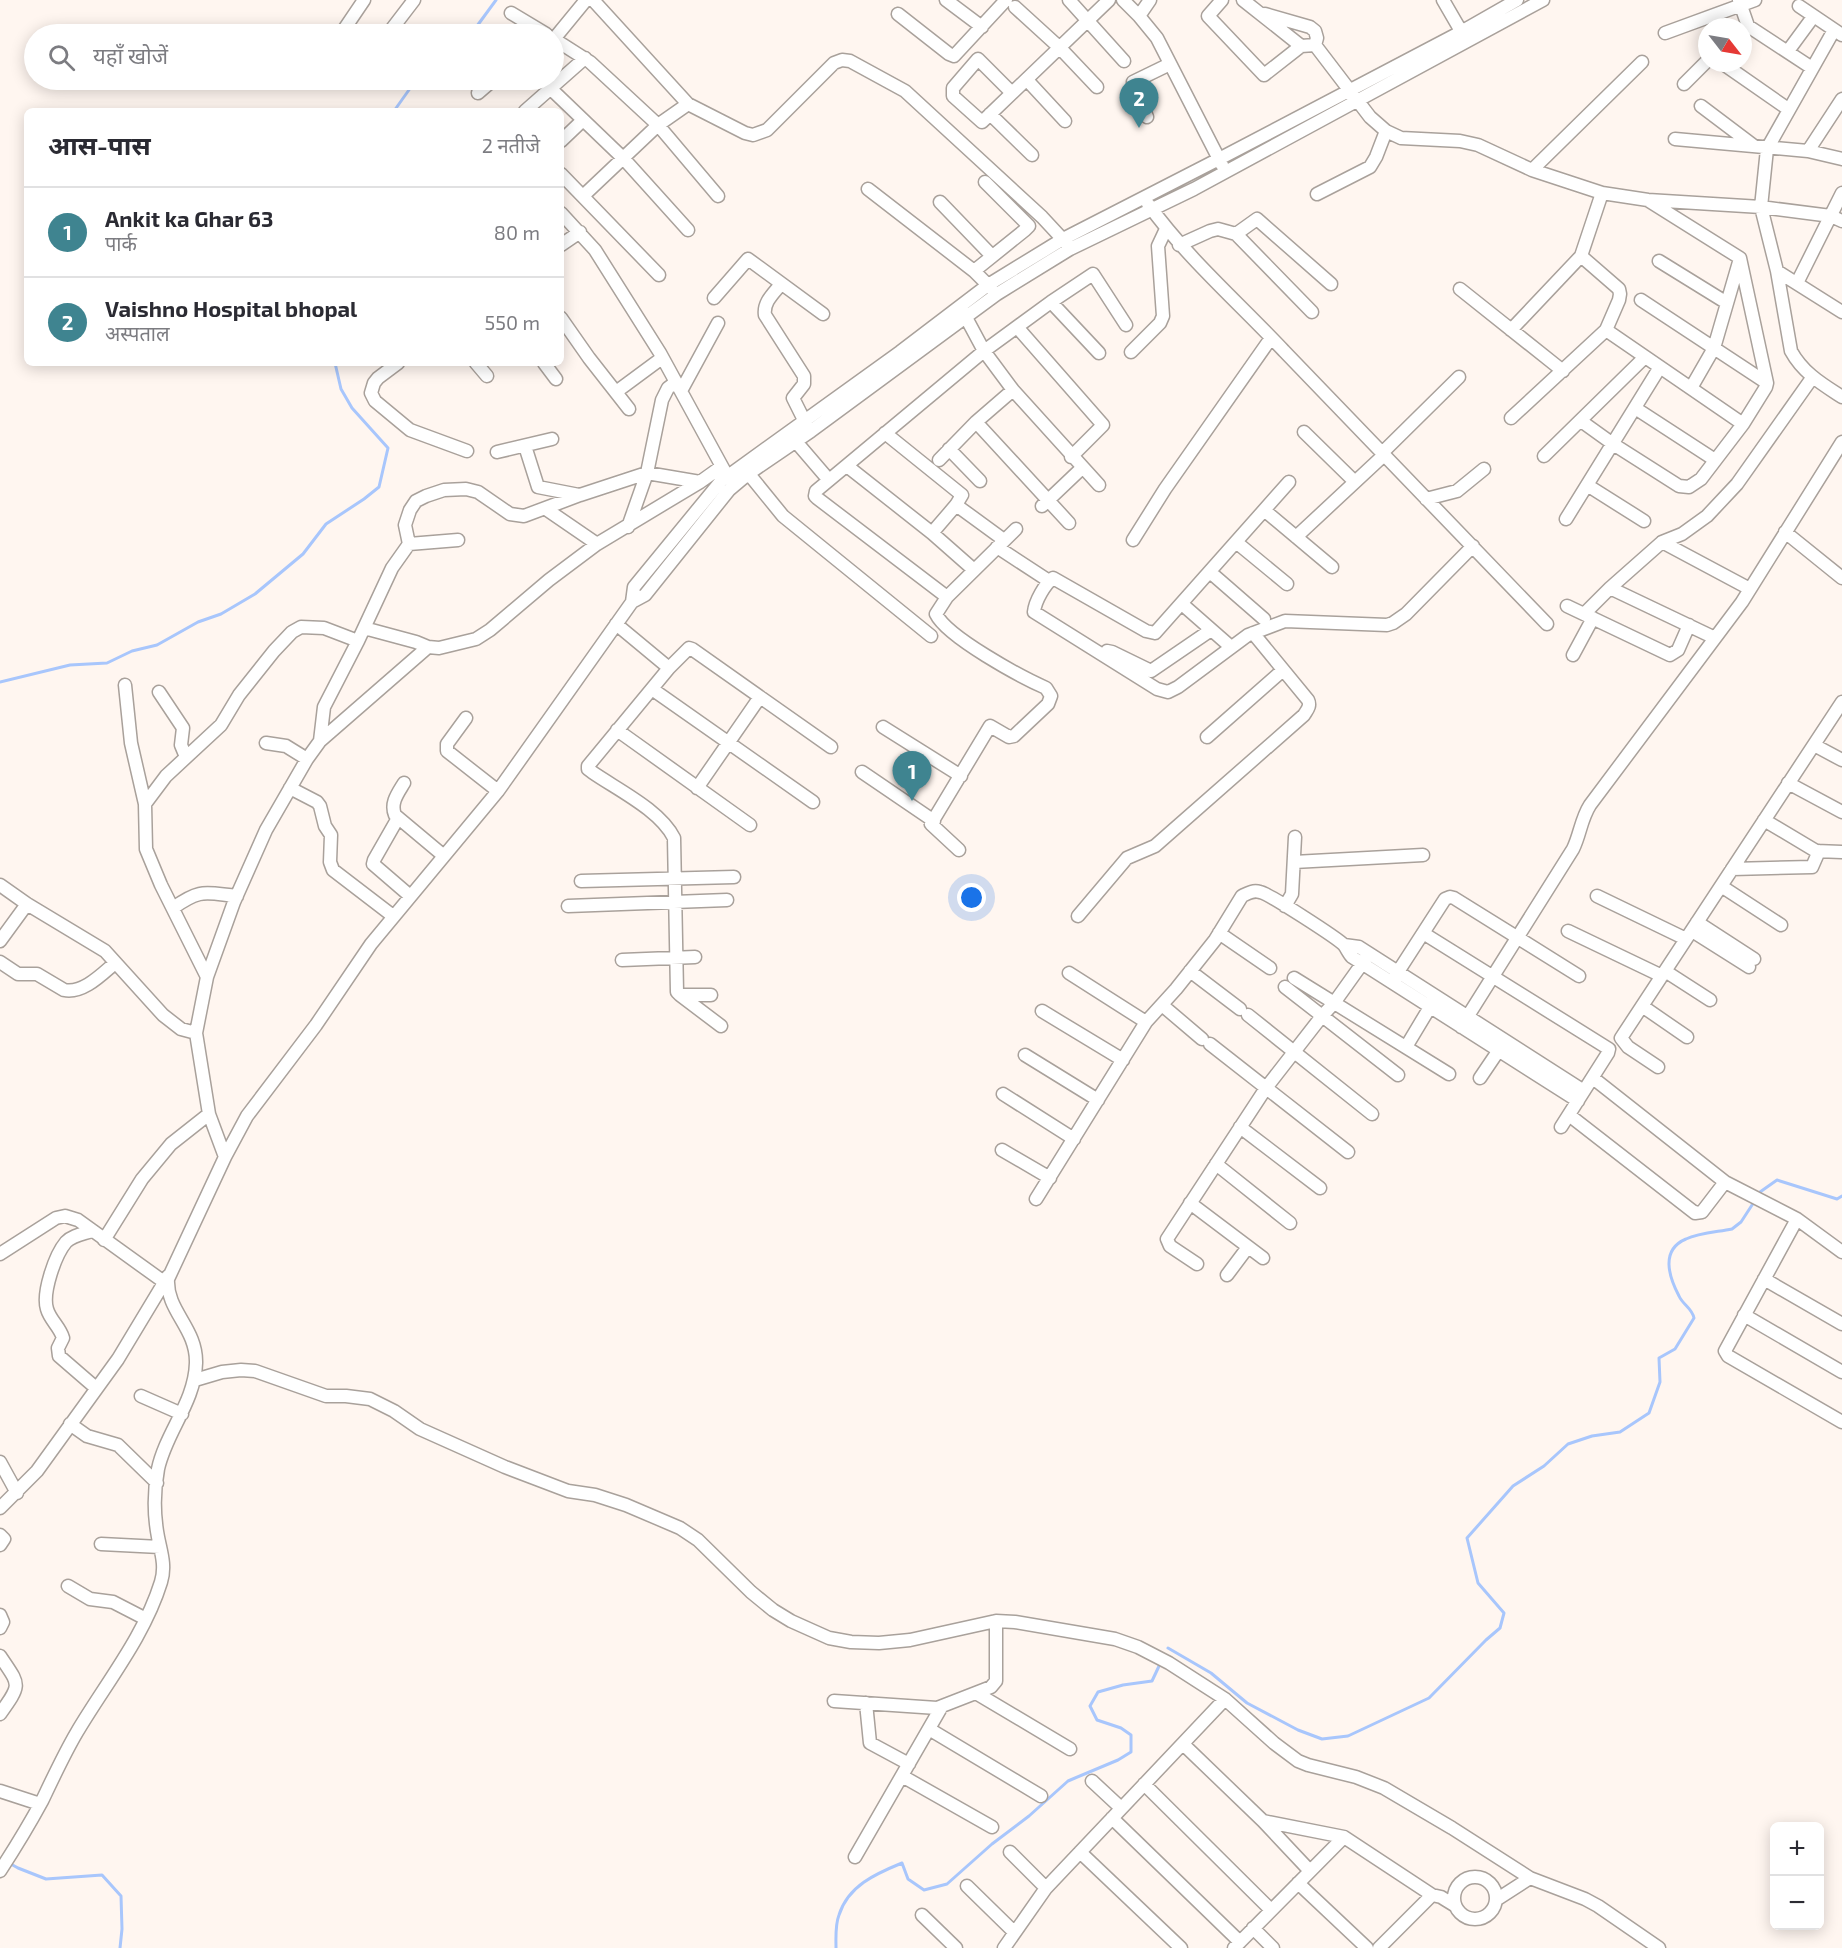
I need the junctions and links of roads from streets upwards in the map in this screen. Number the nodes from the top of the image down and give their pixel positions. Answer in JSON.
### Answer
{"nodes":[{"id":1,"x":364,"y":0,"type":"edge"},
{"id":2,"x":414,"y":0,"type":"edge"},
{"id":3,"x":586,"y":0,"type":"edge"},
{"id":4,"x":593,"y":0,"type":"edge"},
{"id":5,"x":946,"y":0,"type":"edge"},
{"id":6,"x":1070,"y":0,"type":"edge"},
{"id":7,"x":1109,"y":0,"type":"edge"},
{"id":8,"x":1123,"y":0,"type":"edge"},
{"id":9,"x":1150,"y":0,"type":"edge"},
{"id":10,"x":1222,"y":0,"type":"edge"},
{"id":11,"x":1243,"y":0,"type":"edge"},
{"id":12,"x":1443,"y":0,"type":"edge"},
{"id":13,"x":1517,"y":0,"type":"edge"},
{"id":14,"x":1543,"y":0,"type":"edge"},
{"id":15,"x":1755,"y":0,"type":"edge"},
{"id":16,"x":1740,"y":2,"type":"edge"},
{"id":17,"x":1011,"y":3,"type":"edge"},
{"id":18,"x":1799,"y":6,"type":"dead end"},
{"id":19,"x":1259,"y":12,"type":"junction"},
{"id":20,"x":511,"y":13,"type":"dead end"},
{"id":21,"x":898,"y":14,"type":"dead end"},
{"id":22,"x":1139,"y":16,"type":"junction"},
{"id":23,"x":1813,"y":17,"type":"junction"},
{"id":24,"x":1743,"y":18,"type":"edge"},
{"id":25,"x":1089,"y":20,"type":"junction"},
{"id":26,"x":348,"y":24,"type":"edge"},
{"id":27,"x":396,"y":24,"type":"edge"},
{"id":28,"x":529,"y":24,"type":"edge"},
{"id":29,"x":561,"y":24,"type":"edge"},
{"id":30,"x":982,"y":27,"type":"junction"},
{"id":31,"x":1752,"y":32,"type":"edge"},
{"id":32,"x":1665,"y":33,"type":"dead end"},
{"id":33,"x":1838,"y":33,"type":"edge"},
{"id":34,"x":1464,"y":37,"type":"junction"},
{"id":35,"x":1315,"y":45,"type":"junction"},
{"id":36,"x":564,"y":46,"type":"edge"},
{"id":37,"x":1301,"y":46,"type":"junction"},
{"id":38,"x":1060,"y":48,"type":"junction"},
{"id":39,"x":1788,"y":51,"type":"junction"},
{"id":40,"x":585,"y":58,"type":"junction"},
{"id":41,"x":1124,"y":61,"type":"dead end"},
{"id":42,"x":1642,"y":62,"type":"dead end"},
{"id":43,"x":1170,"y":64,"type":"junction"},
{"id":44,"x":1812,"y":68,"type":"junction"},
{"id":45,"x":1698,"y":70,"type":"edge"},
{"id":46,"x":1735,"y":72,"type":"edge"},
{"id":47,"x":564,"y":76,"type":"edge"},
{"id":48,"x":1028,"y":80,"type":"junction"},
{"id":49,"x":1684,"y":84,"type":"dead end"},
{"id":50,"x":1097,"y":87,"type":"dead end"},
{"id":51,"x":481,"y":90,"type":"edge"},
{"id":52,"x":548,"y":90,"type":"edge"},
{"id":53,"x":552,"y":90,"type":"edge"},
{"id":54,"x":1349,"y":90,"type":"junction"},
{"id":55,"x":478,"y":93,"type":"dead end"},
{"id":56,"x":1012,"y":93,"type":"junction"},
{"id":57,"x":1842,"y":99,"type":"edge"},
{"id":58,"x":1358,"y":101,"type":"junction"},
{"id":59,"x":688,"y":104,"type":"junction"},
{"id":60,"x":1701,"y":105,"type":"dead end"},
{"id":61,"x":528,"y":108,"type":"edge"},
{"id":62,"x":1788,"y":109,"type":"junction"},
{"id":63,"x":990,"y":114,"type":"junction"},
{"id":64,"x":1147,"y":117,"type":"dead end"},
{"id":65,"x":583,"y":120,"type":"junction"},
{"id":66,"x":1065,"y":121,"type":"dead end"},
{"id":67,"x":658,"y":125,"type":"junction"},
{"id":68,"x":1386,"y":131,"type":"junction"},
{"id":69,"x":564,"y":138,"type":"edge"},
{"id":70,"x":1675,"y":139,"type":"dead end"},
{"id":71,"x":1761,"y":148,"type":"junction"},
{"id":72,"x":1808,"y":151,"type":"junction"},
{"id":73,"x":1032,"y":155,"type":"dead end"},
{"id":74,"x":624,"y":159,"type":"junction"},
{"id":75,"x":1219,"y":159,"type":"junction"},
{"id":76,"x":1842,"y":159,"type":"edge"},
{"id":77,"x":1532,"y":170,"type":"junction"},
{"id":78,"x":1226,"y":172,"type":"junction"},
{"id":79,"x":564,"y":177,"type":"edge"},
{"id":80,"x":985,"y":182,"type":"dead end"},
{"id":81,"x":868,"y":189,"type":"dead end"},
{"id":82,"x":1602,"y":193,"type":"junction"},
{"id":83,"x":1842,"y":193,"type":"edge"},
{"id":84,"x":1317,"y":194,"type":"dead end"},
{"id":85,"x":583,"y":196,"type":"junction"},
{"id":86,"x":718,"y":196,"type":"dead end"},
{"id":87,"x":1144,"y":198,"type":"junction"},
{"id":88,"x":1648,"y":200,"type":"junction"},
{"id":89,"x":940,"y":202,"type":"dead end"},
{"id":90,"x":1761,"y":207,"type":"junction"},
{"id":91,"x":1152,"y":210,"type":"junction"},
{"id":92,"x":564,"y":216,"type":"edge"},
{"id":93,"x":1837,"y":218,"type":"edge"},
{"id":94,"x":688,"y":230,"type":"dead end"},
{"id":95,"x":1166,"y":230,"type":"junction"},
{"id":96,"x":580,"y":232,"type":"junction"},
{"id":97,"x":1236,"y":234,"type":"junction"},
{"id":98,"x":564,"y":244,"type":"edge"},
{"id":99,"x":1067,"y":244,"type":"junction"},
{"id":100,"x":1179,"y":245,"type":"junction"},
{"id":101,"x":992,"y":256,"type":"junction"},
{"id":102,"x":1581,"y":256,"type":"junction"},
{"id":103,"x":1740,"y":258,"type":"junction"},
{"id":104,"x":1659,"y":261,"type":"dead end"},
{"id":105,"x":974,"y":271,"type":"junction"},
{"id":106,"x":1777,"y":271,"type":"junction"},
{"id":107,"x":659,"y":275,"type":"dead end"},
{"id":108,"x":1797,"y":283,"type":"junction"},
{"id":109,"x":781,"y":284,"type":"junction"},
{"id":110,"x":1331,"y":284,"type":"dead end"},
{"id":111,"x":988,"y":285,"type":"junction"},
{"id":112,"x":1460,"y":289,"type":"dead end"},
{"id":113,"x":998,"y":294,"type":"junction"},
{"id":114,"x":714,"y":298,"type":"dead end"},
{"id":115,"x":1641,"y":300,"type":"dead end"},
{"id":116,"x":1051,"y":302,"type":"junction"},
{"id":117,"x":1727,"y":303,"type":"junction"},
{"id":118,"x":963,"y":312,"type":"junction"},
{"id":119,"x":1312,"y":312,"type":"dead end"},
{"id":120,"x":1842,"y":312,"type":"edge"},
{"id":121,"x":824,"y":314,"type":"dead end"},
{"id":122,"x":564,"y":322,"type":"edge"},
{"id":123,"x":718,"y":323,"type":"dead end"},
{"id":124,"x":1126,"y":325,"type":"dead end"},
{"id":125,"x":1017,"y":327,"type":"junction"},
{"id":126,"x":1511,"y":330,"type":"junction"},
{"id":127,"x":1606,"y":330,"type":"junction"},
{"id":128,"x":1271,"y":338,"type":"junction"},
{"id":129,"x":1714,"y":348,"type":"junction"},
{"id":130,"x":984,"y":351,"type":"junction"},
{"id":131,"x":1131,"y":352,"type":"dead end"},
{"id":132,"x":1099,"y":353,"type":"dead end"},
{"id":133,"x":1644,"y":357,"type":"junction"},
{"id":134,"x":662,"y":358,"type":"junction"},
{"id":135,"x":394,"y":366,"type":"edge"},
{"id":136,"x":479,"y":366,"type":"edge"},
{"id":137,"x":546,"y":366,"type":"edge"},
{"id":138,"x":1660,"y":368,"type":"junction"},
{"id":139,"x":1563,"y":370,"type":"junction"},
{"id":140,"x":487,"y":375,"type":"dead end"},
{"id":141,"x":1459,"y":377,"type":"dead end"},
{"id":142,"x":1812,"y":378,"type":"junction"},
{"id":143,"x":556,"y":379,"type":"dead end"},
{"id":144,"x":1767,"y":383,"type":"junction"},
{"id":145,"x":679,"y":387,"type":"junction"},
{"id":146,"x":1691,"y":388,"type":"junction"},
{"id":147,"x":1013,"y":390,"type":"junction"},
{"id":148,"x":616,"y":392,"type":"junction"},
{"id":149,"x":1842,"y":397,"type":"edge"},
{"id":150,"x":1635,"y":408,"type":"junction"},
{"id":151,"x":630,"y":409,"type":"dead end"},
{"id":152,"x":1511,"y":418,"type":"dead end"},
{"id":153,"x":1581,"y":421,"type":"junction"},
{"id":154,"x":976,"y":422,"type":"junction"},
{"id":155,"x":1743,"y":424,"type":"junction"},
{"id":156,"x":807,"y":426,"type":"junction"},
{"id":157,"x":1304,"y":432,"type":"dead end"},
{"id":158,"x":885,"y":433,"type":"junction"},
{"id":159,"x":792,"y":437,"type":"junction"},
{"id":160,"x":552,"y":439,"type":"dead end"},
{"id":161,"x":1842,"y":442,"type":"edge"},
{"id":162,"x":1613,"y":444,"type":"junction"},
{"id":163,"x":525,"y":446,"type":"junction"},
{"id":164,"x":949,"y":449,"type":"junction"},
{"id":165,"x":467,"y":451,"type":"dead end"},
{"id":166,"x":497,"y":452,"type":"dead end"},
{"id":167,"x":1383,"y":454,"type":"junction"},
{"id":168,"x":1544,"y":456,"type":"dead end"},
{"id":169,"x":1071,"y":457,"type":"junction"},
{"id":170,"x":939,"y":460,"type":"dead end"},
{"id":171,"x":1715,"y":460,"type":"junction"},
{"id":172,"x":847,"y":466,"type":"junction"},
{"id":173,"x":1082,"y":468,"type":"junction"},
{"id":174,"x":1484,"y":469,"type":"dead end"},
{"id":175,"x":745,"y":470,"type":"junction"},
{"id":176,"x":647,"y":473,"type":"junction"},
{"id":177,"x":728,"y":476,"type":"junction"},
{"id":178,"x":828,"y":479,"type":"junction"},
{"id":179,"x":980,"y":481,"type":"dead end"},
{"id":180,"x":1354,"y":481,"type":"junction"},
{"id":181,"x":700,"y":482,"type":"junction"},
{"id":182,"x":1289,"y":482,"type":"dead end"},
{"id":183,"x":1099,"y":485,"type":"dead end"},
{"id":184,"x":1587,"y":485,"type":"junction"},
{"id":185,"x":580,"y":495,"type":"junction"},
{"id":186,"x":1426,"y":500,"type":"junction"},
{"id":187,"x":1045,"y":503,"type":"junction"},
{"id":188,"x":956,"y":505,"type":"junction"},
{"id":189,"x":546,"y":509,"type":"junction"},
{"id":190,"x":1264,"y":510,"type":"junction"},
{"id":191,"x":1566,"y":519,"type":"dead end"},
{"id":192,"x":1644,"y":521,"type":"dead end"},
{"id":193,"x":1069,"y":523,"type":"dead end"},
{"id":194,"x":628,"y":527,"type":"junction"},
{"id":195,"x":1016,"y":529,"type":"dead end"},
{"id":196,"x":1785,"y":532,"type":"junction"},
{"id":197,"x":932,"y":533,"type":"junction"},
{"id":198,"x":1296,"y":537,"type":"junction"},
{"id":199,"x":458,"y":540,"type":"dead end"},
{"id":200,"x":1133,"y":540,"type":"dead end"},
{"id":201,"x":1236,"y":542,"type":"junction"},
{"id":202,"x":1662,"y":542,"type":"junction"},
{"id":203,"x":1001,"y":543,"type":"junction"},
{"id":204,"x":409,"y":544,"type":"junction"},
{"id":205,"x":597,"y":544,"type":"junction"},
{"id":206,"x":1473,"y":546,"type":"junction"},
{"id":207,"x":1332,"y":567,"type":"dead end"},
{"id":208,"x":974,"y":570,"type":"junction"},
{"id":209,"x":1210,"y":572,"type":"junction"},
{"id":210,"x":1842,"y":578,"type":"edge"},
{"id":211,"x":1049,"y":581,"type":"junction"},
{"id":212,"x":1287,"y":584,"type":"dead end"},
{"id":213,"x":1610,"y":588,"type":"junction"},
{"id":214,"x":1749,"y":590,"type":"junction"},
{"id":215,"x":947,"y":597,"type":"junction"},
{"id":216,"x":1182,"y":604,"type":"junction"},
{"id":217,"x":1567,"y":606,"type":"dead end"},
{"id":218,"x":1588,"y":616,"type":"junction"},
{"id":219,"x":1264,"y":619,"type":"dead end"},
{"id":220,"x":616,"y":624,"type":"junction"},
{"id":221,"x":1547,"y":624,"type":"dead end"},
{"id":222,"x":1689,"y":625,"type":"junction"},
{"id":223,"x":364,"y":628,"type":"junction"},
{"id":224,"x":1211,"y":630,"type":"junction"},
{"id":225,"x":1253,"y":633,"type":"junction"},
{"id":226,"x":931,"y":636,"type":"dead end"},
{"id":227,"x":1715,"y":638,"type":"junction"},
{"id":228,"x":358,"y":641,"type":"junction"},
{"id":229,"x":428,"y":647,"type":"junction"},
{"id":230,"x":1231,"y":647,"type":"junction"},
{"id":231,"x":1097,"y":651,"type":"junction"},
{"id":232,"x":1573,"y":655,"type":"dead end"},
{"id":233,"x":669,"y":668,"type":"junction"},
{"id":234,"x":1283,"y":670,"type":"junction"},
{"id":235,"x":125,"y":685,"type":"dead end"},
{"id":236,"x":652,"y":689,"type":"junction"},
{"id":237,"x":159,"y":692,"type":"dead end"},
{"id":238,"x":760,"y":697,"type":"junction"},
{"id":239,"x":1841,"y":705,"type":"edge"},
{"id":240,"x":466,"y":718,"type":"dead end"},
{"id":241,"x":883,"y":727,"type":"dead end"},
{"id":242,"x":617,"y":730,"type":"junction"},
{"id":243,"x":1207,"y":737,"type":"dead end"},
{"id":244,"x":320,"y":741,"type":"junction"},
{"id":245,"x":266,"y":743,"type":"dead end"},
{"id":246,"x":728,"y":743,"type":"junction"},
{"id":247,"x":1814,"y":745,"type":"junction"},
{"id":248,"x":831,"y":747,"type":"dead end"},
{"id":249,"x":186,"y":757,"type":"junction"},
{"id":250,"x":307,"y":759,"type":"junction"},
{"id":251,"x":1842,"y":760,"type":"edge"},
{"id":252,"x":862,"y":772,"type":"dead end"},
{"id":253,"x":961,"y":776,"type":"junction"},
{"id":254,"x":404,"y":783,"type":"dead end"},
{"id":255,"x":1788,"y":783,"type":"junction"},
{"id":256,"x":698,"y":788,"type":"junction"},
{"id":257,"x":290,"y":789,"type":"junction"},
{"id":258,"x":498,"y":791,"type":"junction"},
{"id":259,"x":813,"y":802,"type":"dead end"},
{"id":260,"x":145,"y":804,"type":"junction"},
{"id":261,"x":1842,"y":812,"type":"edge"},
{"id":262,"x":398,"y":818,"type":"junction"},
{"id":263,"x":934,"y":820,"type":"junction"},
{"id":264,"x":1764,"y":820,"type":"junction"},
{"id":265,"x":750,"y":825,"type":"dead end"},
{"id":266,"x":1295,"y":837,"type":"dead end"},
{"id":267,"x":959,"y":850,"type":"dead end"},
{"id":268,"x":1820,"y":851,"type":"junction"},
{"id":269,"x":1842,"y":852,"type":"edge"},
{"id":270,"x":1423,"y":855,"type":"dead end"},
{"id":271,"x":444,"y":856,"type":"junction"},
{"id":272,"x":1294,"y":862,"type":"junction"},
{"id":273,"x":1732,"y":869,"type":"junction"},
{"id":274,"x":734,"y":877,"type":"dead end"},
{"id":275,"x":675,"y":879,"type":"junction"},
{"id":276,"x":581,"y":882,"type":"dead end"},
{"id":277,"x":0,"y":885,"type":"edge"},
{"id":278,"x":1721,"y":886,"type":"junction"},
{"id":279,"x":409,"y":895,"type":"junction"},
{"id":280,"x":237,"y":896,"type":"junction"},
{"id":281,"x":1597,"y":896,"type":"dead end"},
{"id":282,"x":727,"y":900,"type":"dead end"},
{"id":283,"x":675,"y":903,"type":"junction"},
{"id":284,"x":27,"y":904,"type":"junction"},
{"id":285,"x":568,"y":906,"type":"dead end"},
{"id":286,"x":1285,"y":906,"type":"junction"},
{"id":287,"x":173,"y":908,"type":"junction"},
{"id":288,"x":393,"y":916,"type":"junction"},
{"id":289,"x":1078,"y":916,"type":"dead end"},
{"id":290,"x":1781,"y":925,"type":"dead end"},
{"id":291,"x":1568,"y":931,"type":"dead end"},
{"id":292,"x":1692,"y":931,"type":"junction"},
{"id":293,"x":1220,"y":933,"type":"junction"},
{"id":294,"x":1423,"y":933,"type":"junction"},
{"id":295,"x":1517,"y":937,"type":"junction"},
{"id":296,"x":0,"y":941,"type":"edge"},
{"id":297,"x":696,"y":957,"type":"dead end"},
{"id":298,"x":675,"y":958,"type":"junction"},
{"id":299,"x":1365,"y":959,"type":"junction"},
{"id":300,"x":622,"y":960,"type":"dead end"},
{"id":301,"x":0,"y":962,"type":"edge"},
{"id":302,"x":115,"y":963,"type":"junction"},
{"id":303,"x":1751,"y":963,"type":"dead end"},
{"id":304,"x":1270,"y":968,"type":"dead end"},
{"id":305,"x":1190,"y":971,"type":"junction"},
{"id":306,"x":1069,"y":973,"type":"dead end"},
{"id":307,"x":1664,"y":973,"type":"junction"},
{"id":308,"x":1493,"y":975,"type":"junction"},
{"id":309,"x":1579,"y":976,"type":"dead end"},
{"id":310,"x":207,"y":977,"type":"junction"},
{"id":311,"x":1394,"y":977,"type":"junction"},
{"id":312,"x":680,"y":995,"type":"junction"},
{"id":313,"x":711,"y":995,"type":"dead end"},
{"id":314,"x":1710,"y":1000,"type":"dead end"},
{"id":315,"x":1433,"y":1002,"type":"junction"},
{"id":316,"x":1335,"y":1003,"type":"junction"},
{"id":317,"x":1161,"y":1005,"type":"junction"},
{"id":318,"x":1642,"y":1006,"type":"junction"},
{"id":319,"x":1042,"y":1011,"type":"dead end"},
{"id":320,"x":1322,"y":1016,"type":"junction"},
{"id":321,"x":1146,"y":1022,"type":"junction"},
{"id":322,"x":1464,"y":1022,"type":"junction"},
{"id":323,"x":721,"y":1026,"type":"dead end"},
{"id":324,"x":196,"y":1033,"type":"junction"},
{"id":325,"x":1688,"y":1037,"type":"dead end"},
{"id":326,"x":1502,"y":1045,"type":"junction"},
{"id":327,"x":1406,"y":1047,"type":"junction"},
{"id":328,"x":1293,"y":1052,"type":"junction"},
{"id":329,"x":1025,"y":1055,"type":"dead end"},
{"id":330,"x":1123,"y":1060,"type":"junction"},
{"id":331,"x":1658,"y":1067,"type":"dead end"},
{"id":332,"x":1449,"y":1074,"type":"dead end"},
{"id":333,"x":1398,"y":1075,"type":"dead end"},
{"id":334,"x":1480,"y":1078,"type":"dead end"},
{"id":335,"x":1593,"y":1078,"type":"junction"},
{"id":336,"x":1266,"y":1088,"type":"junction"},
{"id":337,"x":1003,"y":1094,"type":"dead end"},
{"id":338,"x":1581,"y":1096,"type":"junction"},
{"id":339,"x":1098,"y":1100,"type":"junction"},
{"id":340,"x":209,"y":1114,"type":"junction"},
{"id":341,"x":1372,"y":1114,"type":"dead end"},
{"id":342,"x":1569,"y":1115,"type":"junction"},
{"id":343,"x":1240,"y":1126,"type":"junction"},
{"id":344,"x":1561,"y":1127,"type":"dead end"},
{"id":345,"x":1074,"y":1139,"type":"junction"},
{"id":346,"x":1002,"y":1149,"type":"dead end"},
{"id":347,"x":1348,"y":1152,"type":"dead end"},
{"id":348,"x":225,"y":1157,"type":"junction"},
{"id":349,"x":1216,"y":1164,"type":"junction"},
{"id":350,"x":1050,"y":1178,"type":"junction"},
{"id":351,"x":1725,"y":1182,"type":"junction"},
{"id":352,"x":1320,"y":1188,"type":"dead end"},
{"id":353,"x":1036,"y":1199,"type":"dead end"},
{"id":354,"x":1190,"y":1203,"type":"junction"},
{"id":355,"x":1797,"y":1219,"type":"junction"},
{"id":356,"x":1290,"y":1223,"type":"dead end"},
{"id":357,"x":92,"y":1231,"type":"junction"},
{"id":358,"x":104,"y":1240,"type":"junction"},
{"id":359,"x":1248,"y":1247,"type":"junction"},
{"id":360,"x":1842,"y":1252,"type":"edge"},
{"id":361,"x":0,"y":1254,"type":"edge"},
{"id":362,"x":1263,"y":1258,"type":"dead end"},
{"id":363,"x":1197,"y":1264,"type":"dead end"},
{"id":364,"x":173,"y":1267,"type":"junction"},
{"id":365,"x":1227,"y":1275,"type":"dead end"},
{"id":366,"x":1764,"y":1279,"type":"junction"},
{"id":367,"x":164,"y":1282,"type":"junction"},
{"id":368,"x":1744,"y":1315,"type":"junction"},
{"id":369,"x":1842,"y":1324,"type":"edge"},
{"id":370,"x":1842,"y":1372,"type":"edge"},
{"id":371,"x":195,"y":1380,"type":"junction"},
{"id":372,"x":96,"y":1388,"type":"junction"},
{"id":373,"x":141,"y":1396,"type":"dead end"},
{"id":374,"x":182,"y":1414,"type":"junction"},
{"id":375,"x":1842,"y":1422,"type":"edge"},
{"id":376,"x":70,"y":1424,"type":"junction"},
{"id":377,"x":0,"y":1462,"type":"edge"},
{"id":378,"x":157,"y":1483,"type":"junction"},
{"id":379,"x":17,"y":1493,"type":"junction"},
{"id":380,"x":0,"y":1508,"type":"edge"},
{"id":381,"x":0,"y":1534,"type":"edge"},
{"id":382,"x":101,"y":1544,"type":"dead end"},
{"id":383,"x":0,"y":1545,"type":"edge"},
{"id":384,"x":160,"y":1547,"type":"junction"},
{"id":385,"x":68,"y":1586,"type":"dead end"},
{"id":386,"x":0,"y":1615,"type":"edge"},
{"id":387,"x":146,"y":1619,"type":"junction"},
{"id":388,"x":996,"y":1621,"type":"junction"},
{"id":389,"x":0,"y":1628,"type":"edge"},
{"id":390,"x":0,"y":1656,"type":"edge"},
{"id":391,"x":976,"y":1693,"type":"junction"},
{"id":392,"x":1225,"y":1699,"type":"junction"},
{"id":393,"x":834,"y":1701,"type":"dead end"},
{"id":394,"x":866,"y":1703,"type":"junction"},
{"id":395,"x":942,"y":1706,"type":"junction"},
{"id":396,"x":0,"y":1714,"type":"edge"},
{"id":397,"x":929,"y":1729,"type":"junction"},
{"id":398,"x":1183,"y":1744,"type":"junction"},
{"id":399,"x":1070,"y":1749,"type":"dead end"},
{"id":400,"x":909,"y":1764,"type":"junction"},
{"id":401,"x":903,"y":1776,"type":"junction"},
{"id":402,"x":1092,"y":1781,"type":"dead end"},
{"id":403,"x":1144,"y":1784,"type":"junction"},
{"id":404,"x":0,"y":1791,"type":"edge"},
{"id":405,"x":1041,"y":1796,"type":"dead end"},
{"id":406,"x":40,"y":1804,"type":"junction"},
{"id":407,"x":1121,"y":1808,"type":"junction"},
{"id":408,"x":1112,"y":1818,"type":"junction"},
{"id":409,"x":1263,"y":1821,"type":"junction"},
{"id":410,"x":992,"y":1827,"type":"dead end"},
{"id":411,"x":1344,"y":1837,"type":"junction"},
{"id":412,"x":1080,"y":1851,"type":"junction"},
{"id":413,"x":1010,"y":1852,"type":"dead end"},
{"id":414,"x":855,"y":1857,"type":"dead end"},
{"id":415,"x":1,"y":1870,"type":"edge"},
{"id":416,"x":1310,"y":1871,"type":"junction"},
{"id":417,"x":1530,"y":1878,"type":"junction"},
{"id":418,"x":1298,"y":1883,"type":"junction"},
{"id":419,"x":967,"y":1886,"type":"dead end"},
{"id":420,"x":1046,"y":1888,"type":"junction"},
{"id":421,"x":1455,"y":1891,"type":"junction"},
{"id":422,"x":1436,"y":1896,"type":"junction"},
{"id":423,"x":1496,"y":1900,"type":"junction"},
{"id":424,"x":1454,"y":1905,"type":"junction"},
{"id":425,"x":1272,"y":1910,"type":"junction"},
{"id":426,"x":922,"y":1915,"type":"dead end"},
{"id":427,"x":1253,"y":1928,"type":"junction"},
{"id":428,"x":1014,"y":1932,"type":"junction"},
{"id":429,"x":1237,"y":1945,"type":"edge"},
{"id":430,"x":956,"y":1948,"type":"edge"},
{"id":431,"x":1004,"y":1948,"type":"edge"},
{"id":432,"x":1181,"y":1948,"type":"edge"},
{"id":433,"x":1273,"y":1948,"type":"edge"},
{"id":434,"x":1367,"y":1948,"type":"edge"},
{"id":435,"x":1379,"y":1948,"type":"edge"},
{"id":436,"x":1659,"y":1948,"type":"edge"}],
"edges":[{"from":1,"to":26,"type":"street"},
{"from":2,"to":27,"type":"street"},
{"from":3,"to":29,"type":"street"},
{"from":4,"to":59,"type":"street"},
{"from":5,"to":30,"type":"street"},
{"from":6,"to":25,"type":"street"},
{"from":7,"to":25,"type":"street"},
{"from":8,"to":22,"type":"street"},
{"from":9,"to":22,"type":"street"},
{"from":10,"to":37,"type":"street"},
{"from":11,"to":19,"type":"street"},
{"from":12,"to":34,"type":"street"},
{"from":13,"to":34,"type":"street"},
{"from":14,"to":34,"type":"street"},
{"from":15,"to":16,"type":"street"},
{"from":16,"to":24,"type":"street"},
{"from":16,"to":32,"type":"street"},
{"from":17,"to":30,"type":"street"},
{"from":17,"to":38,"type":"street"},
{"from":18,"to":23,"type":"street"},
{"from":19,"to":35,"type":"street"},
{"from":19,"to":37,"type":"street"},
{"from":20,"to":28,"type":"street"},
{"from":21,"to":30,"type":"street"},
{"from":22,"to":43,"type":"street"},
{"from":23,"to":33,"type":"street"},
{"from":23,"to":39,"type":"street"},
{"from":25,"to":38,"type":"street"},
{"from":25,"to":41,"type":"street"},
{"from":31,"to":39,"type":"street"},
{"from":33,"to":44,"type":"street"},
{"from":34,"to":54,"type":"street"},
{"from":34,"to":58,"type":"street"},
{"from":35,"to":37,"type":"street"},
{"from":35,"to":54,"type":"street"},
{"from":36,"to":40,"type":"street"},
{"from":38,"to":48,"type":"street"},
{"from":38,"to":50,"type":"street"},
{"from":39,"to":44,"type":"street"},
{"from":40,"to":47,"type":"street"},
{"from":40,"to":67,"type":"street"},
{"from":42,"to":77,"type":"street"},
{"from":43,"to":64,"type":"street"},
{"from":43,"to":75,"type":"street"},
{"from":44,"to":62,"type":"street"},
{"from":45,"to":49,"type":"street"},
{"from":46,"to":62,"type":"street"},
{"from":48,"to":56,"type":"street"},
{"from":48,"to":66,"type":"street"},
{"from":51,"to":55,"type":"street"},
{"from":52,"to":61,"type":"street"},
{"from":53,"to":65,"type":"street"},
{"from":54,"to":58,"type":"street"},
{"from":54,"to":75,"type":"street"},
{"from":56,"to":63,"type":"street"},
{"from":56,"to":63,"type":"street"},
{"from":57,"to":72,"type":"street"},
{"from":58,"to":68,"type":"street"},
{"from":58,"to":78,"type":"street"},
{"from":59,"to":67,"type":"street"},
{"from":59,"to":99,"type":"street"},
{"from":60,"to":71,"type":"street"},
{"from":62,"to":71,"type":"street"},
{"from":63,"to":73,"type":"street"},
{"from":65,"to":69,"type":"street"},
{"from":65,"to":74,"type":"street"},
{"from":67,"to":74,"type":"street"},
{"from":67,"to":86,"type":"street"},
{"from":68,"to":77,"type":"street"},
{"from":68,"to":84,"type":"street"},
{"from":70,"to":71,"type":"street"},
{"from":71,"to":72,"type":"street"},
{"from":71,"to":90,"type":"street"},
{"from":72,"to":76,"type":"street"},
{"from":74,"to":85,"type":"street"},
{"from":74,"to":94,"type":"street"},
{"from":75,"to":78,"type":"street"},
{"from":75,"to":87,"type":"street"},
{"from":77,"to":82,"type":"street"},
{"from":78,"to":91,"type":"street"},
{"from":79,"to":85,"type":"street"},
{"from":80,"to":101,"type":"street"},
{"from":81,"to":105,"type":"street"},
{"from":82,"to":88,"type":"street"},
{"from":82,"to":102,"type":"street"},
{"from":83,"to":93,"type":"street"},
{"from":85,"to":107,"type":"street"},
{"from":87,"to":91,"type":"street"},
{"from":87,"to":99,"type":"street"},
{"from":88,"to":90,"type":"street"},
{"from":88,"to":103,"type":"street"},
{"from":89,"to":101,"type":"street"},
{"from":90,"to":93,"type":"street"},
{"from":90,"to":106,"type":"street"},
{"from":91,"to":95,"type":"street"},
{"from":91,"to":99,"type":"street"},
{"from":92,"to":96,"type":"street"},
{"from":93,"to":108,"type":"street"},
{"from":95,"to":100,"type":"street"},
{"from":95,"to":131,"type":"street"},
{"from":96,"to":98,"type":"street"},
{"from":96,"to":134,"type":"street"},
{"from":97,"to":100,"type":"street"},
{"from":97,"to":110,"type":"street"},
{"from":97,"to":119,"type":"street"},
{"from":99,"to":111,"type":"street"},
{"from":99,"to":113,"type":"street"},
{"from":100,"to":128,"type":"street"},
{"from":101,"to":105,"type":"street"},
{"from":102,"to":126,"type":"street"},
{"from":102,"to":127,"type":"street"},
{"from":103,"to":117,"type":"street"},
{"from":103,"to":144,"type":"street"},
{"from":104,"to":117,"type":"street"},
{"from":105,"to":111,"type":"street"},
{"from":106,"to":108,"type":"street"},
{"from":106,"to":142,"type":"street"},
{"from":108,"to":120,"type":"street"},
{"from":109,"to":114,"type":"street"},
{"from":109,"to":121,"type":"street"},
{"from":109,"to":156,"type":"street"},
{"from":111,"to":113,"type":"street"},
{"from":111,"to":118,"type":"street"},
{"from":112,"to":126,"type":"street"},
{"from":113,"to":118,"type":"street"},
{"from":115,"to":129,"type":"street"},
{"from":116,"to":124,"type":"street"},
{"from":116,"to":125,"type":"street"},
{"from":116,"to":132,"type":"street"},
{"from":117,"to":129,"type":"street"},
{"from":118,"to":130,"type":"street"},
{"from":118,"to":156,"type":"street"},
{"from":122,"to":148,"type":"street"},
{"from":123,"to":145,"type":"street"},
{"from":125,"to":130,"type":"street"},
{"from":125,"to":169,"type":"street"},
{"from":126,"to":139,"type":"street"},
{"from":127,"to":133,"type":"street"},
{"from":127,"to":139,"type":"street"},
{"from":128,"to":167,"type":"street"},
{"from":128,"to":200,"type":"street"},
{"from":129,"to":144,"type":"street"},
{"from":129,"to":146,"type":"street"},
{"from":130,"to":147,"type":"street"},
{"from":130,"to":158,"type":"street"},
{"from":133,"to":138,"type":"street"},
{"from":133,"to":153,"type":"street"},
{"from":134,"to":145,"type":"street"},
{"from":134,"to":148,"type":"street"},
{"from":135,"to":165,"type":"street"},
{"from":136,"to":140,"type":"street"},
{"from":137,"to":143,"type":"street"},
{"from":138,"to":146,"type":"street"},
{"from":138,"to":150,"type":"street"},
{"from":139,"to":152,"type":"street"},
{"from":141,"to":167,"type":"street"},
{"from":142,"to":149,"type":"street"},
{"from":142,"to":202,"type":"street"},
{"from":144,"to":155,"type":"street"},
{"from":145,"to":176,"type":"street"},
{"from":145,"to":177,"type":"street"},
{"from":146,"to":155,"type":"street"},
{"from":147,"to":154,"type":"street"},
{"from":147,"to":169,"type":"street"},
{"from":148,"to":151,"type":"street"},
{"from":150,"to":162,"type":"street"},
{"from":150,"to":171,"type":"street"},
{"from":153,"to":162,"type":"street"},
{"from":153,"to":168,"type":"street"},
{"from":154,"to":164,"type":"street"},
{"from":154,"to":187,"type":"street"},
{"from":155,"to":171,"type":"street"},
{"from":156,"to":159,"type":"street"},
{"from":157,"to":180,"type":"street"},
{"from":158,"to":172,"type":"street"},
{"from":158,"to":188,"type":"street"},
{"from":159,"to":175,"type":"street"},
{"from":159,"to":178,"type":"street"},
{"from":160,"to":163,"type":"street"},
{"from":161,"to":196,"type":"street"},
{"from":162,"to":171,"type":"street"},
{"from":162,"to":184,"type":"street"},
{"from":163,"to":166,"type":"street"},
{"from":163,"to":185,"type":"street"},
{"from":164,"to":170,"type":"street"},
{"from":164,"to":179,"type":"street"},
{"from":167,"to":180,"type":"street"},
{"from":167,"to":186,"type":"street"},
{"from":169,"to":173,"type":"street"},
{"from":172,"to":178,"type":"street"},
{"from":172,"to":197,"type":"street"},
{"from":173,"to":183,"type":"street"},
{"from":173,"to":187,"type":"street"},
{"from":174,"to":186,"type":"street"},
{"from":175,"to":177,"type":"street"},
{"from":175,"to":226,"type":"street"},
{"from":176,"to":181,"type":"street"},
{"from":176,"to":185,"type":"street"},
{"from":176,"to":194,"type":"street"},
{"from":177,"to":181,"type":"street"},
{"from":177,"to":220,"type":"street"},
{"from":178,"to":215,"type":"street"},
{"from":180,"to":198,"type":"street"},
{"from":181,"to":194,"type":"street"},
{"from":182,"to":190,"type":"street"},
{"from":184,"to":191,"type":"street"},
{"from":184,"to":192,"type":"street"},
{"from":185,"to":189,"type":"street"},
{"from":186,"to":206,"type":"street"},
{"from":187,"to":193,"type":"street"},
{"from":188,"to":197,"type":"street"},
{"from":188,"to":203,"type":"street"},
{"from":189,"to":204,"type":"street"},
{"from":189,"to":205,"type":"street"},
{"from":190,"to":198,"type":"street"},
{"from":190,"to":201,"type":"street"},
{"from":194,"to":205,"type":"street"},
{"from":195,"to":203,"type":"street"},
{"from":196,"to":210,"type":"street"},
{"from":196,"to":214,"type":"street"},
{"from":197,"to":208,"type":"street"},
{"from":198,"to":207,"type":"street"},
{"from":199,"to":204,"type":"street"},
{"from":201,"to":209,"type":"street"},
{"from":201,"to":212,"type":"street"},
{"from":202,"to":213,"type":"street"},
{"from":202,"to":214,"type":"street"},
{"from":203,"to":208,"type":"street"},
{"from":203,"to":211,"type":"street"},
{"from":204,"to":223,"type":"street"},
{"from":205,"to":229,"type":"street"},
{"from":206,"to":221,"type":"street"},
{"from":206,"to":225,"type":"street"},
{"from":208,"to":215,"type":"street"},
{"from":209,"to":216,"type":"street"},
{"from":209,"to":219,"type":"street"},
{"from":211,"to":216,"type":"street"},
{"from":211,"to":231,"type":"street"},
{"from":213,"to":218,"type":"street"},
{"from":213,"to":222,"type":"street"},
{"from":214,"to":227,"type":"street"},
{"from":215,"to":253,"type":"street"},
{"from":216,"to":224,"type":"street"},
{"from":217,"to":218,"type":"street"},
{"from":218,"to":222,"type":"street"},
{"from":218,"to":232,"type":"street"},
{"from":220,"to":233,"type":"street"},
{"from":220,"to":258,"type":"street"},
{"from":222,"to":227,"type":"street"},
{"from":223,"to":228,"type":"street"},
{"from":223,"to":229,"type":"street"},
{"from":224,"to":230,"type":"street"},
{"from":224,"to":231,"type":"street"},
{"from":225,"to":230,"type":"street"},
{"from":225,"to":234,"type":"street"},
{"from":227,"to":295,"type":"street"},
{"from":228,"to":244,"type":"street"},
{"from":228,"to":249,"type":"street"},
{"from":229,"to":244,"type":"street"},
{"from":230,"to":231,"type":"street"},
{"from":233,"to":236,"type":"street"},
{"from":233,"to":238,"type":"street"},
{"from":234,"to":243,"type":"street"},
{"from":234,"to":289,"type":"street"},
{"from":235,"to":260,"type":"street"},
{"from":236,"to":242,"type":"street"},
{"from":236,"to":246,"type":"street"},
{"from":237,"to":249,"type":"street"},
{"from":238,"to":246,"type":"street"},
{"from":238,"to":248,"type":"street"},
{"from":239,"to":247,"type":"street"},
{"from":240,"to":258,"type":"street"},
{"from":241,"to":253,"type":"street"},
{"from":242,"to":256,"type":"street"},
{"from":242,"to":275,"type":"street"},
{"from":244,"to":250,"type":"street"},
{"from":245,"to":250,"type":"street"},
{"from":246,"to":256,"type":"street"},
{"from":246,"to":259,"type":"street"},
{"from":247,"to":251,"type":"street"},
{"from":247,"to":255,"type":"street"},
{"from":249,"to":260,"type":"street"},
{"from":250,"to":257,"type":"street"},
{"from":252,"to":263,"type":"street"},
{"from":253,"to":263,"type":"street"},
{"from":254,"to":262,"type":"street"},
{"from":255,"to":261,"type":"street"},
{"from":255,"to":264,"type":"street"},
{"from":256,"to":265,"type":"street"},
{"from":257,"to":280,"type":"street"},
{"from":257,"to":288,"type":"street"},
{"from":258,"to":271,"type":"street"},
{"from":260,"to":287,"type":"street"},
{"from":262,"to":271,"type":"street"},
{"from":262,"to":279,"type":"street"},
{"from":263,"to":267,"type":"street"},
{"from":264,"to":268,"type":"street"},
{"from":264,"to":273,"type":"street"},
{"from":266,"to":272,"type":"street"},
{"from":268,"to":269,"type":"street"},
{"from":268,"to":273,"type":"street"},
{"from":270,"to":272,"type":"street"},
{"from":271,"to":279,"type":"street"},
{"from":272,"to":286,"type":"street"},
{"from":273,"to":278,"type":"street"},
{"from":274,"to":275,"type":"street"},
{"from":275,"to":276,"type":"street"},
{"from":275,"to":283,"type":"street"},
{"from":277,"to":284,"type":"street"},
{"from":278,"to":290,"type":"street"},
{"from":278,"to":292,"type":"street"},
{"from":279,"to":288,"type":"street"},
{"from":280,"to":287,"type":"street"},
{"from":280,"to":310,"type":"street"},
{"from":281,"to":292,"type":"street"},
{"from":282,"to":283,"type":"street"},
{"from":283,"to":285,"type":"street"},
{"from":283,"to":298,"type":"street"},
{"from":284,"to":296,"type":"street"},
{"from":284,"to":302,"type":"street"},
{"from":286,"to":293,"type":"street"},
{"from":286,"to":299,"type":"street"},
{"from":287,"to":310,"type":"street"},
{"from":288,"to":348,"type":"street"},
{"from":291,"to":307,"type":"street"},
{"from":292,"to":303,"type":"street"},
{"from":292,"to":307,"type":"street"},
{"from":293,"to":304,"type":"street"},
{"from":293,"to":305,"type":"street"},
{"from":294,"to":295,"type":"street"},
{"from":294,"to":308,"type":"street"},
{"from":294,"to":311,"type":"street"},
{"from":295,"to":308,"type":"street"},
{"from":295,"to":309,"type":"street"},
{"from":297,"to":298,"type":"street"},
{"from":298,"to":300,"type":"street"},
{"from":298,"to":312,"type":"street"},
{"from":299,"to":311,"type":"street"},
{"from":299,"to":316,"type":"street"},
{"from":301,"to":302,"type":"street"},
{"from":302,"to":324,"type":"street"},
{"from":305,"to":317,"type":"street"},
{"from":305,"to":328,"type":"street"},
{"from":306,"to":321,"type":"street"},
{"from":307,"to":314,"type":"street"},
{"from":307,"to":318,"type":"street"},
{"from":308,"to":322,"type":"street"},
{"from":308,"to":335,"type":"street"},
{"from":310,"to":324,"type":"street"},
{"from":311,"to":315,"type":"street"},
{"from":312,"to":313,"type":"street"},
{"from":312,"to":323,"type":"street"},
{"from":315,"to":322,"type":"street"},
{"from":315,"to":327,"type":"street"},
{"from":316,"to":320,"type":"street"},
{"from":316,"to":320,"type":"street"},
{"from":316,"to":327,"type":"street"},
{"from":317,"to":321,"type":"street"},
{"from":317,"to":336,"type":"street"},
{"from":318,"to":325,"type":"street"},
{"from":318,"to":331,"type":"street"},
{"from":319,"to":330,"type":"street"},
{"from":320,"to":328,"type":"street"},
{"from":320,"to":333,"type":"street"},
{"from":321,"to":330,"type":"street"},
{"from":322,"to":326,"type":"street"},
{"from":324,"to":340,"type":"street"},
{"from":326,"to":334,"type":"street"},
{"from":326,"to":338,"type":"street"},
{"from":327,"to":332,"type":"street"},
{"from":328,"to":336,"type":"street"},
{"from":328,"to":341,"type":"street"},
{"from":329,"to":339,"type":"street"},
{"from":330,"to":339,"type":"street"},
{"from":335,"to":338,"type":"street"},
{"from":335,"to":351,"type":"street"},
{"from":336,"to":343,"type":"street"},
{"from":336,"to":347,"type":"street"},
{"from":337,"to":345,"type":"street"},
{"from":338,"to":342,"type":"street"},
{"from":339,"to":345,"type":"street"},
{"from":340,"to":348,"type":"street"},
{"from":340,"to":358,"type":"street"},
{"from":342,"to":344,"type":"street"},
{"from":342,"to":351,"type":"street"},
{"from":343,"to":349,"type":"street"},
{"from":343,"to":352,"type":"street"},
{"from":345,"to":350,"type":"street"},
{"from":346,"to":350,"type":"street"},
{"from":348,"to":364,"type":"street"},
{"from":349,"to":354,"type":"street"},
{"from":349,"to":356,"type":"street"},
{"from":350,"to":353,"type":"street"},
{"from":351,"to":355,"type":"street"},
{"from":354,"to":359,"type":"street"},
{"from":354,"to":363,"type":"street"},
{"from":355,"to":360,"type":"street"},
{"from":355,"to":366,"type":"street"},
{"from":357,"to":358,"type":"street"},
{"from":357,"to":361,"type":"street"},
{"from":357,"to":372,"type":"street"},
{"from":358,"to":367,"type":"street"},
{"from":359,"to":362,"type":"street"},
{"from":359,"to":365,"type":"street"},
{"from":364,"to":367,"type":"street"},
{"from":364,"to":371,"type":"street"},
{"from":366,"to":368,"type":"street"},
{"from":366,"to":369,"type":"street"},
{"from":367,"to":372,"type":"street"},
{"from":368,"to":370,"type":"street"},
{"from":368,"to":375,"type":"street"},
{"from":371,"to":374,"type":"street"},
{"from":371,"to":388,"type":"street"},
{"from":372,"to":376,"type":"street"},
{"from":373,"to":374,"type":"street"},
{"from":374,"to":378,"type":"street"},
{"from":376,"to":378,"type":"street"},
{"from":376,"to":379,"type":"street"},
{"from":377,"to":379,"type":"street"},
{"from":378,"to":384,"type":"street"},
{"from":379,"to":380,"type":"street"},
{"from":381,"to":383,"type":"street"},
{"from":382,"to":384,"type":"street"},
{"from":384,"to":387,"type":"street"},
{"from":385,"to":387,"type":"street"},
{"from":386,"to":389,"type":"street"},
{"from":387,"to":406,"type":"street"},
{"from":388,"to":391,"type":"street"},
{"from":388,"to":392,"type":"street"},
{"from":390,"to":396,"type":"street"},
{"from":391,"to":395,"type":"street"},
{"from":391,"to":399,"type":"street"},
{"from":392,"to":398,"type":"street"},
{"from":392,"to":417,"type":"street"},
{"from":393,"to":394,"type":"street"},
{"from":394,"to":395,"type":"street"},
{"from":394,"to":400,"type":"street"},
{"from":395,"to":397,"type":"street"},
{"from":397,"to":400,"type":"street"},
{"from":397,"to":405,"type":"street"},
{"from":398,"to":403,"type":"street"},
{"from":398,"to":409,"type":"street"},
{"from":400,"to":401,"type":"street"},
{"from":401,"to":410,"type":"street"},
{"from":401,"to":414,"type":"street"},
{"from":402,"to":407,"type":"street"},
{"from":403,"to":407,"type":"street"},
{"from":403,"to":425,"type":"street"},
{"from":404,"to":406,"type":"street"},
{"from":406,"to":415,"type":"street"},
{"from":407,"to":408,"type":"street"},
{"from":408,"to":412,"type":"street"},
{"from":408,"to":429,"type":"street"},
{"from":409,"to":411,"type":"street"},
{"from":409,"to":416,"type":"street"},
{"from":411,"to":416,"type":"street"},
{"from":411,"to":422,"type":"street"},
{"from":412,"to":420,"type":"street"},
{"from":412,"to":432,"type":"street"},
{"from":413,"to":420,"type":"street"},
{"from":416,"to":418,"type":"street"},
{"from":417,"to":423,"type":"street"},
{"from":417,"to":436,"type":"street"},
{"from":418,"to":425,"type":"street"},
{"from":418,"to":434,"type":"street"},
{"from":419,"to":428,"type":"street"},
{"from":420,"to":428,"type":"street"},
{"from":421,"to":422,"type":"street"},
{"from":421,"to":423,"type":"street"},
{"from":421,"to":424,"type":"street"},
{"from":422,"to":424,"type":"street"},
{"from":422,"to":435,"type":"street"},
{"from":423,"to":424,"type":"street"},
{"from":425,"to":427,"type":"street"},
{"from":426,"to":430,"type":"street"},
{"from":427,"to":429,"type":"street"},
{"from":427,"to":433,"type":"street"},
{"from":428,"to":431,"type":"street"}]}
